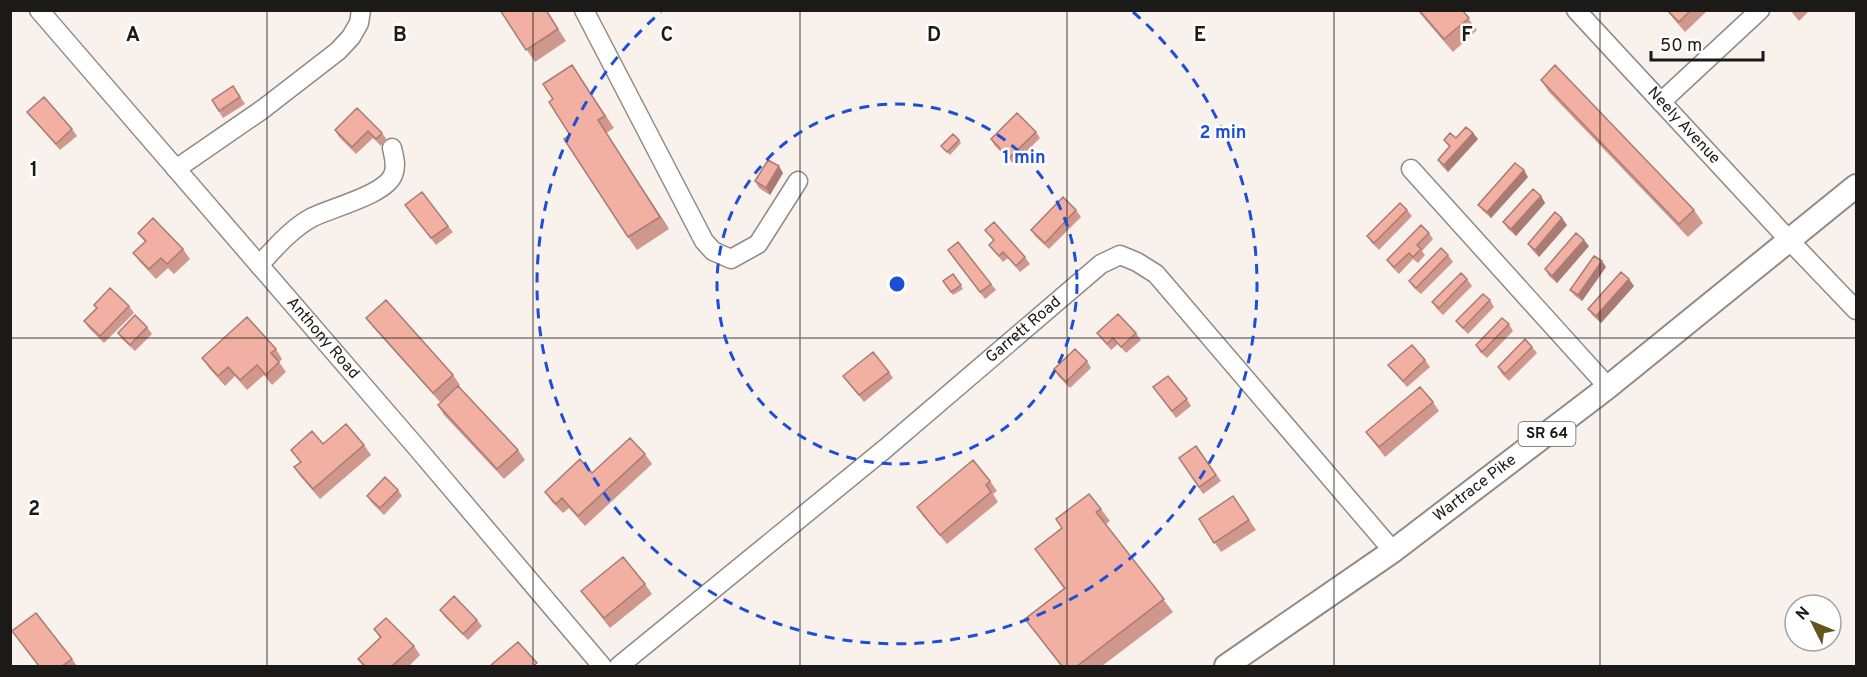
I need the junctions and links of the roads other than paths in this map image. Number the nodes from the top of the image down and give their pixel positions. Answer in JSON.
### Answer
{"nodes":[{"id":1,"x":39,"y":10,"type":"edge"},
{"id":2,"x":361,"y":10,"type":"edge"},
{"id":3,"x":584,"y":10,"type":"edge"},
{"id":4,"x":1576,"y":10,"type":"edge"},
{"id":5,"x":1760,"y":10,"type":"edge"},
{"id":6,"x":1661,"y":102,"type":"junction"},
{"id":7,"x":392,"y":148,"type":"dead end"},
{"id":8,"x":176,"y":169,"type":"junction"},
{"id":9,"x":1411,"y":169,"type":"dead end"},
{"id":10,"x":798,"y":181,"type":"dead end"},
{"id":11,"x":1857,"y":186,"type":"edge"},
{"id":12,"x":1789,"y":240,"type":"junction"},
{"id":13,"x":259,"y":265,"type":"junction"},
{"id":14,"x":1857,"y":310,"type":"edge"},
{"id":15,"x":1608,"y":387,"type":"junction"},
{"id":16,"x":1393,"y":551,"type":"junction"},
{"id":17,"x":602,"y":666,"type":"edge"},
{"id":18,"x":620,"y":666,"type":"edge"},
{"id":19,"x":1226,"y":666,"type":"edge"}],
"edges":[{"from":1,"to":8,"type":"street","name":"Anthony Road"},
{"from":2,"to":8,"type":"street"},
{"from":3,"to":10,"type":"street"},
{"from":4,"to":6,"type":"street","name":"Neely Avenue"},
{"from":5,"to":6,"type":"street"},
{"from":6,"to":12,"type":"street","name":"Neely Avenue"},
{"from":7,"to":13,"type":"street"},
{"from":8,"to":13,"type":"street","name":"Anthony Road"},
{"from":9,"to":15,"type":"street"},
{"from":11,"to":12,"type":"main road","name":"Wartrace Pike","number":"SR 64"},
{"from":12,"to":14,"type":"street","name":"Neely Avenue"},
{"from":12,"to":15,"type":"main road","name":"Wartrace Pike","number":"SR 64"},
{"from":13,"to":17,"type":"street","name":"Anthony Road"},
{"from":15,"to":16,"type":"main road","name":"Wartrace Pike","number":"SR 64"},
{"from":16,"to":18,"type":"street","name":"Garrett Road"},
{"from":16,"to":19,"type":"main road","name":"Wartrace Pike","number":"SR 64"}]}
